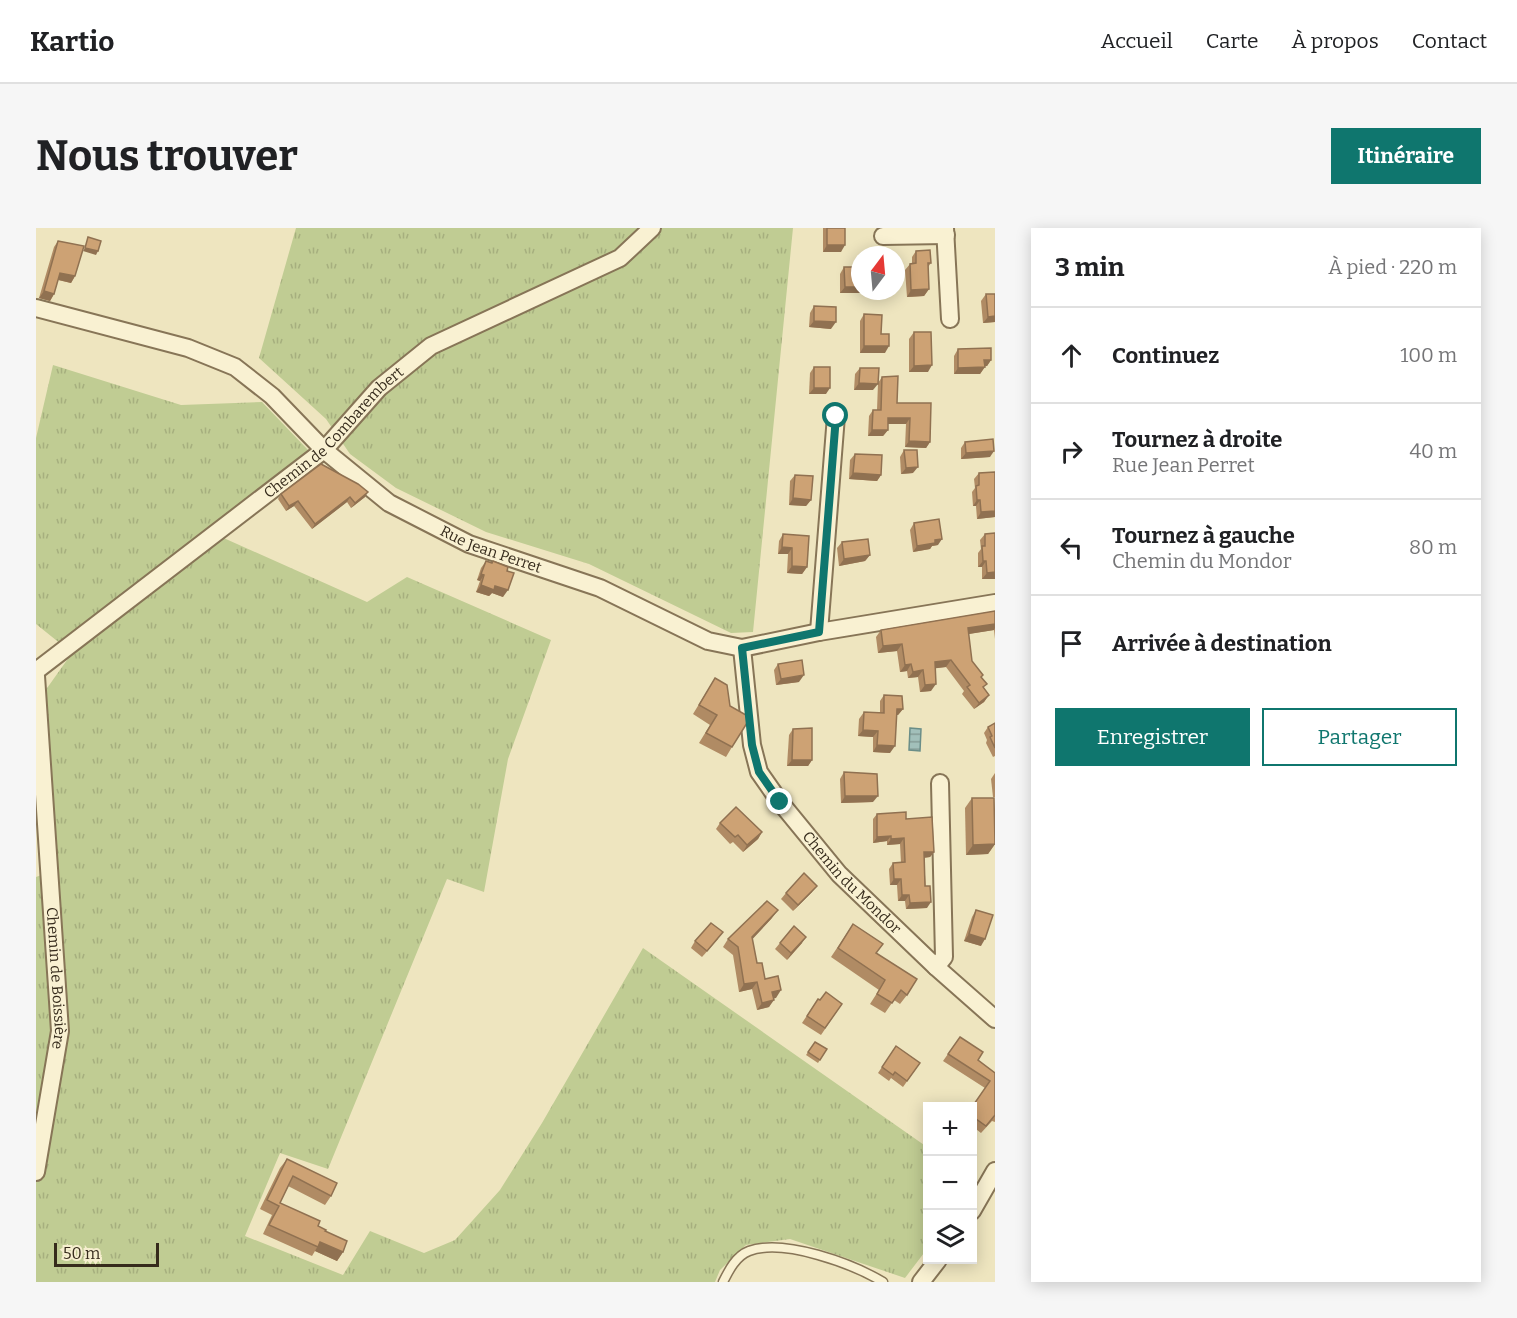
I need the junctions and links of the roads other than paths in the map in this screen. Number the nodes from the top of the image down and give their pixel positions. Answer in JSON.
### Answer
{"nodes":[{"id":1,"x":652,"y":228,"type":"edge"},
{"id":2,"x":946,"y":232,"type":"edge"},
{"id":3,"x":883,"y":237,"type":"dead end"},
{"id":4,"x":36,"y":308,"type":"edge"},
{"id":5,"x":950,"y":319,"type":"dead end"},
{"id":6,"x":836,"y":416,"type":"dead end"},
{"id":7,"x":324,"y":450,"type":"junction"},
{"id":8,"x":995,"y":603,"type":"edge"},
{"id":9,"x":819,"y":632,"type":"junction"},
{"id":10,"x":742,"y":648,"type":"junction"},
{"id":11,"x":36,"y":671,"type":"edge"},
{"id":12,"x":36,"y":676,"type":"edge"},
{"id":13,"x":940,"y":783,"type":"dead end"},
{"id":14,"x":936,"y":967,"type":"junction"},
{"id":15,"x":995,"y":1019,"type":"edge"},
{"id":16,"x":36,"y":1172,"type":"edge"},
{"id":17,"x":995,"y":1172,"type":"edge"},
{"id":18,"x":973,"y":1210,"type":"edge"},
{"id":19,"x":935,"y":1264,"type":"edge"},
{"id":20,"x":723,"y":1282,"type":"edge"},
{"id":21,"x":883,"y":1282,"type":"edge"},
{"id":22,"x":921,"y":1282,"type":"edge"}],
"edges":[{"from":1,"to":7,"type":"street","name":"Chemin de Combarembert"},
{"from":2,"to":3,"type":"street"},
{"from":2,"to":5,"type":"street"},
{"from":4,"to":7,"type":"street","name":"Rue Jean Perret"},
{"from":6,"to":9,"type":"street"},
{"from":7,"to":10,"type":"street","name":"Rue Jean Perret"},
{"from":7,"to":11,"type":"street","name":"Chemin de Combarembert"},
{"from":8,"to":9,"type":"street","name":"Rue Jean Perret"},
{"from":9,"to":10,"type":"street","name":"Rue Jean Perret"},
{"from":10,"to":14,"type":"street","name":"Chemin du Mondor"},
{"from":12,"to":16,"type":"street","name":"Chemin de Boissière"},
{"from":13,"to":14,"type":"street"},
{"from":14,"to":15,"type":"street","name":"Chemin du Mondor"},
{"from":17,"to":18,"type":"street"},
{"from":19,"to":22,"type":"street"},
{"from":20,"to":21,"type":"lane"}]}
